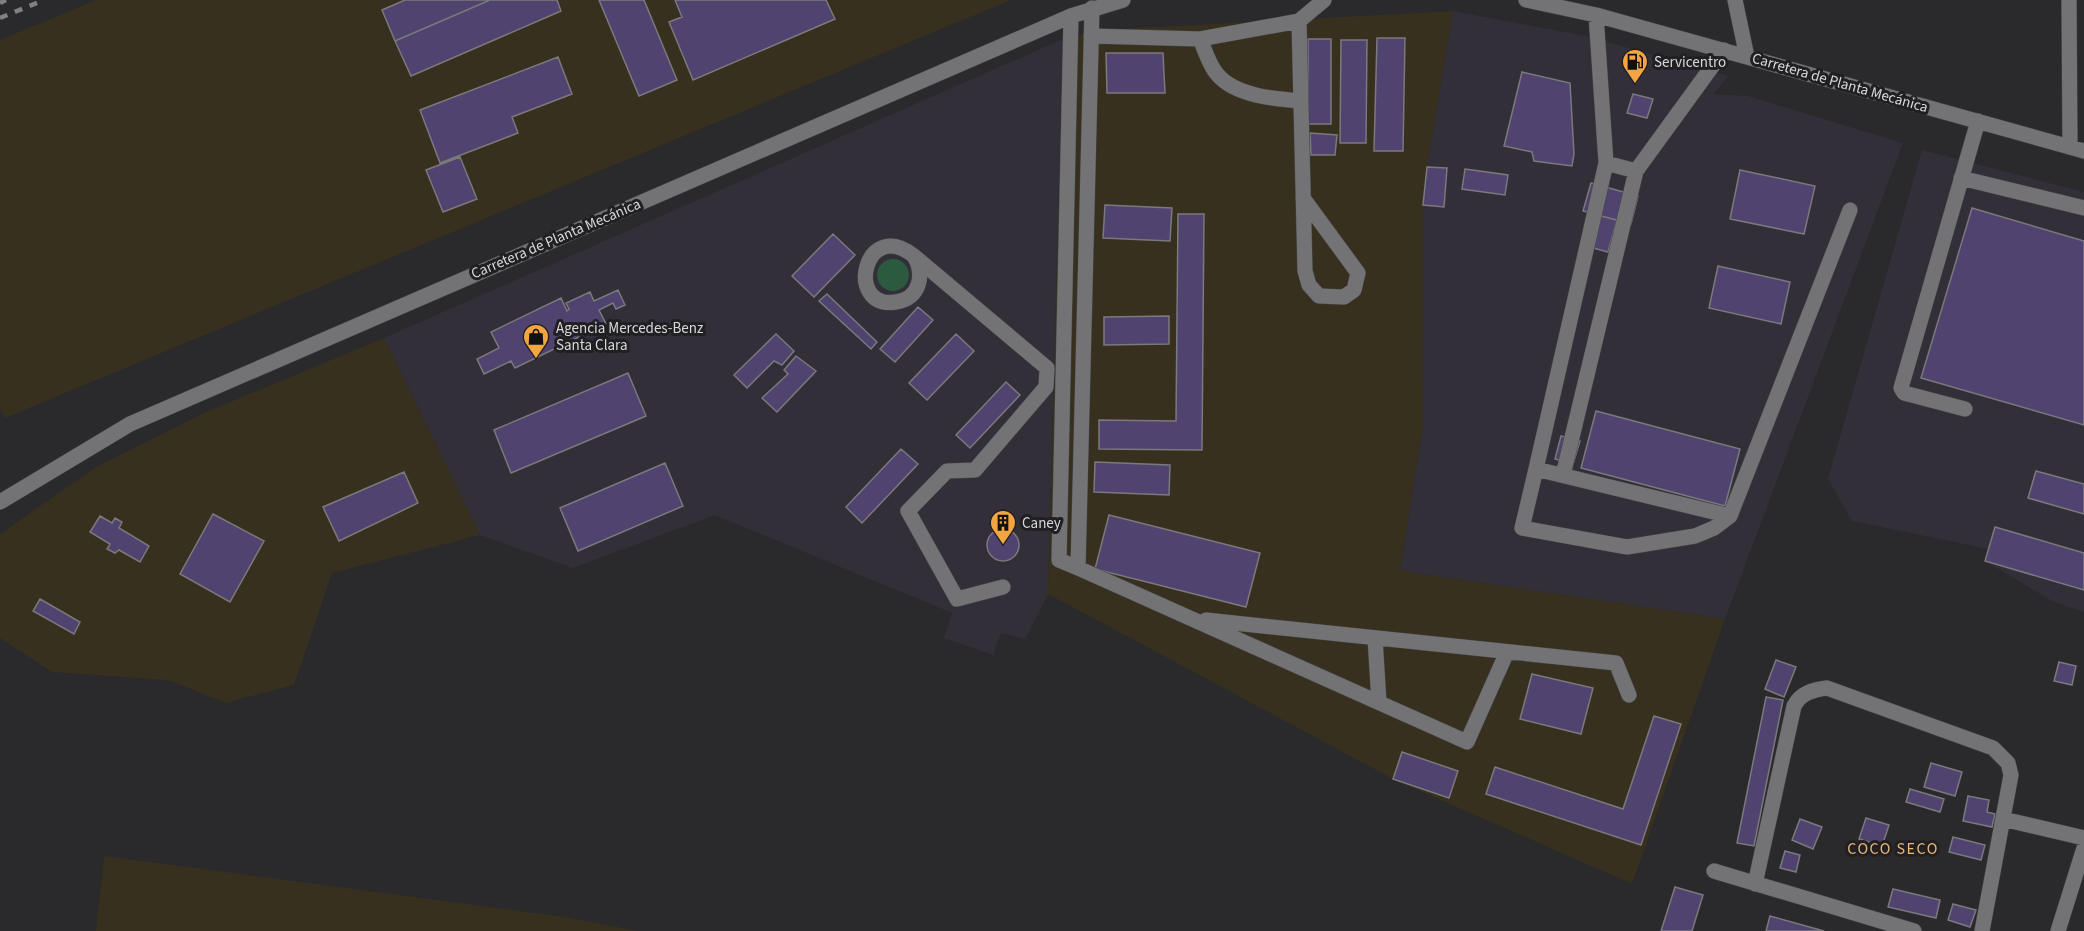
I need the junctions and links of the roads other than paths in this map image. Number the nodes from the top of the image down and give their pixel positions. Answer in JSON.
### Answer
{"nodes":[{"id":1,"x":1123,"y":0,"type":"edge"},
{"id":2,"x":1324,"y":0,"type":"edge"},
{"id":3,"x":1526,"y":0,"type":"edge"},
{"id":4,"x":1735,"y":0,"type":"edge"},
{"id":5,"x":2069,"y":0,"type":"edge"},
{"id":6,"x":1092,"y":9,"type":"junction"},
{"id":7,"x":1596,"y":15,"type":"junction"},
{"id":8,"x":1071,"y":16,"type":"junction"},
{"id":9,"x":1299,"y":21,"type":"junction"},
{"id":10,"x":1091,"y":36,"type":"junction"},
{"id":11,"x":1200,"y":39,"type":"junction"},
{"id":12,"x":1724,"y":50,"type":"junction"},
{"id":13,"x":1747,"y":57,"type":"junction"},
{"id":14,"x":1301,"y":100,"type":"junction"},
{"id":15,"x":1978,"y":121,"type":"junction"},
{"id":16,"x":2077,"y":149,"type":"edge"},
{"id":17,"x":1606,"y":163,"type":"junction"},
{"id":18,"x":1636,"y":171,"type":"junction"},
{"id":19,"x":1961,"y":178,"type":"junction"},
{"id":20,"x":1304,"y":198,"type":"junction"},
{"id":21,"x":2084,"y":208,"type":"edge"},
{"id":22,"x":1850,"y":210,"type":"dead end"},
{"id":23,"x":914,"y":256,"type":"dead end"},
{"id":24,"x":1965,"y":409,"type":"dead end"},
{"id":25,"x":1536,"y":469,"type":"junction"},
{"id":26,"x":1563,"y":475,"type":"junction"},
{"id":27,"x":0,"y":502,"type":"edge"},
{"id":28,"x":1730,"y":516,"type":"junction"},
{"id":29,"x":1078,"y":568,"type":"junction"},
{"id":30,"x":1003,"y":587,"type":"dead end"},
{"id":31,"x":1191,"y":619,"type":"junction"},
{"id":32,"x":1376,"y":638,"type":"junction"},
{"id":33,"x":1507,"y":652,"type":"junction"},
{"id":34,"x":1629,"y":695,"type":"dead end"},
{"id":35,"x":1379,"y":702,"type":"junction"},
{"id":36,"x":2003,"y":819,"type":"junction"},
{"id":37,"x":2084,"y":838,"type":"edge"},
{"id":38,"x":2084,"y":848,"type":"edge"},
{"id":39,"x":1714,"y":872,"type":"dead end"},
{"id":40,"x":1755,"y":884,"type":"junction"},
{"id":41,"x":1914,"y":931,"type":"edge"},
{"id":42,"x":1982,"y":931,"type":"edge"},
{"id":43,"x":2058,"y":931,"type":"edge"}],
"edges":[{"from":1,"to":6,"type":"street","name":"Carretera de Planta Mecánica"},
{"from":2,"to":9,"type":"street"},
{"from":3,"to":7,"type":"street","name":"Carretera de Planta Mecánica"},
{"from":4,"to":13,"type":"street"},
{"from":5,"to":16,"type":"street"},
{"from":6,"to":8,"type":"street","name":"Carretera de Planta Mecánica"},
{"from":6,"to":10,"type":"street"},
{"from":7,"to":12,"type":"street","name":"Carretera de Planta Mecánica"},
{"from":7,"to":17,"type":"street"},
{"from":8,"to":27,"type":"street","name":"Carretera de Planta Mecánica"},
{"from":8,"to":29,"type":"street"},
{"from":9,"to":11,"type":"street"},
{"from":9,"to":14,"type":"street"},
{"from":10,"to":11,"type":"street"},
{"from":10,"to":29,"type":"street"},
{"from":11,"to":14,"type":"street"},
{"from":12,"to":13,"type":"street","name":"Carretera de Planta Mecánica"},
{"from":12,"to":18,"type":"street"},
{"from":13,"to":15,"type":"street","name":"Carretera de Planta Mecánica"},
{"from":14,"to":20,"type":"street"},
{"from":15,"to":16,"type":"street","name":"Carretera de Planta Mecánica"},
{"from":15,"to":19,"type":"street"},
{"from":17,"to":18,"type":"street"},
{"from":17,"to":25,"type":"street"},
{"from":18,"to":26,"type":"street"},
{"from":19,"to":21,"type":"street"},
{"from":19,"to":24,"type":"street"},
{"from":20,"to":20,"type":"street"},
{"from":22,"to":28,"type":"street"},
{"from":23,"to":30,"type":"street"},
{"from":25,"to":26,"type":"street"},
{"from":25,"to":28,"type":"street"},
{"from":26,"to":28,"type":"street"},
{"from":29,"to":31,"type":"street"},
{"from":31,"to":32,"type":"street"},
{"from":31,"to":35,"type":"street"},
{"from":32,"to":33,"type":"street"},
{"from":32,"to":35,"type":"street"},
{"from":33,"to":34,"type":"street"},
{"from":33,"to":35,"type":"street"},
{"from":36,"to":37,"type":"street"},
{"from":36,"to":40,"type":"street"},
{"from":36,"to":42,"type":"street"},
{"from":38,"to":43,"type":"street"},
{"from":39,"to":40,"type":"street"},
{"from":40,"to":41,"type":"street"}]}
